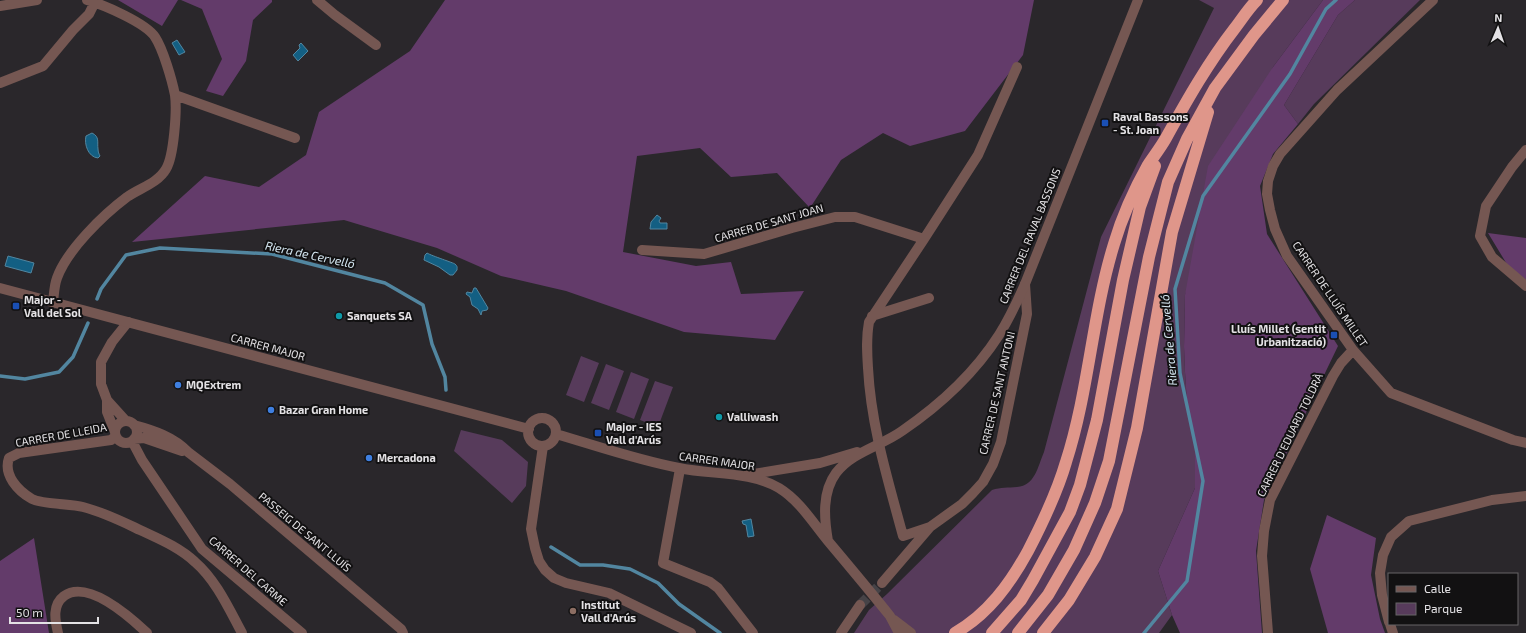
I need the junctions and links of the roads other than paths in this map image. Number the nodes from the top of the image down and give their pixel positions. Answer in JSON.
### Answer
{"nodes":[{"id":1,"x":36,"y":0,"type":"edge"},
{"id":2,"x":317,"y":0,"type":"edge"},
{"id":3,"x":1138,"y":0,"type":"edge"},
{"id":4,"x":1257,"y":0,"type":"edge"},
{"id":5,"x":1283,"y":0,"type":"edge"},
{"id":6,"x":1433,"y":0,"type":"edge"},
{"id":7,"x":91,"y":1,"type":"edge"},
{"id":8,"x":0,"y":6,"type":"edge"},
{"id":9,"x":376,"y":45,"type":"dead end"},
{"id":10,"x":1017,"y":67,"type":"dead end"},
{"id":11,"x":0,"y":83,"type":"edge"},
{"id":12,"x":1215,"y":88,"type":"junction"},
{"id":13,"x":175,"y":95,"type":"junction"},
{"id":14,"x":295,"y":138,"type":"dead end"},
{"id":15,"x":1165,"y":140,"type":"junction"},
{"id":16,"x":1526,"y":150,"type":"edge"},
{"id":17,"x":924,"y":239,"type":"junction"},
{"id":18,"x":642,"y":250,"type":"dead end"},
{"id":19,"x":1025,"y":284,"type":"junction"},
{"id":20,"x":1526,"y":286,"type":"edge"},
{"id":21,"x":0,"y":288,"type":"edge"},
{"id":22,"x":929,"y":298,"type":"dead end"},
{"id":23,"x":53,"y":302,"type":"junction"},
{"id":24,"x":872,"y":316,"type":"junction"},
{"id":25,"x":128,"y":322,"type":"junction"},
{"id":26,"x":1352,"y":350,"type":"junction"},
{"id":27,"x":107,"y":400,"type":"junction"},
{"id":28,"x":130,"y":423,"type":"junction"},
{"id":29,"x":529,"y":429,"type":"junction"},
{"id":30,"x":116,"y":434,"type":"junction"},
{"id":31,"x":556,"y":434,"type":"junction"},
{"id":32,"x":133,"y":440,"type":"junction"},
{"id":33,"x":1526,"y":443,"type":"edge"},
{"id":34,"x":879,"y":444,"type":"junction"},
{"id":35,"x":542,"y":446,"type":"junction"},
{"id":36,"x":865,"y":451,"type":"junction"},
{"id":37,"x":188,"y":452,"type":"junction"},
{"id":38,"x":680,"y":468,"type":"junction"},
{"id":39,"x":741,"y":476,"type":"junction"},
{"id":40,"x":1526,"y":496,"type":"edge"},
{"id":41,"x":930,"y":527,"type":"junction"},
{"id":42,"x":828,"y":541,"type":"junction"},
{"id":43,"x":882,"y":583,"type":"tunnel mouth"},
{"id":44,"x":860,"y":605,"type":"tunnel mouth"},
{"id":45,"x":890,"y":616,"type":"junction"},
{"id":46,"x":1388,"y":619,"type":"edge"},
{"id":47,"x":58,"y":633,"type":"edge"},
{"id":48,"x":147,"y":633,"type":"edge"},
{"id":49,"x":242,"y":633,"type":"edge"},
{"id":50,"x":302,"y":633,"type":"edge"},
{"id":51,"x":403,"y":633,"type":"edge"},
{"id":52,"x":691,"y":633,"type":"edge"},
{"id":53,"x":753,"y":633,"type":"edge"},
{"id":54,"x":841,"y":633,"type":"edge"},
{"id":55,"x":899,"y":633,"type":"edge"},
{"id":56,"x":911,"y":633,"type":"edge"},
{"id":57,"x":955,"y":633,"type":"edge"},
{"id":58,"x":992,"y":633,"type":"edge"},
{"id":59,"x":1018,"y":633,"type":"edge"},
{"id":60,"x":1043,"y":633,"type":"edge"},
{"id":61,"x":1268,"y":633,"type":"edge"}],
"edges":[{"from":1,"to":8,"type":"street"},
{"from":2,"to":9,"type":"street"},
{"from":3,"to":19,"type":"street","name":"CARRER DEL RAVAL BASSONS"},
{"from":4,"to":15,"type":"highway"},
{"from":5,"to":12,"type":"highway"},
{"from":6,"to":26,"type":"street","name":"CARRER DE LLUÍS MILLET"},
{"from":7,"to":11,"type":"street"},
{"from":7,"to":13,"type":"street"},
{"from":10,"to":17,"type":"street"},
{"from":12,"to":59,"type":"highway"},
{"from":12,"to":60,"type":"highway"},
{"from":13,"to":14,"type":"street"},
{"from":13,"to":23,"type":"street"},
{"from":15,"to":57,"type":"highway"},
{"from":15,"to":58,"type":"highway"},
{"from":16,"to":20,"type":"street"},
{"from":17,"to":18,"type":"street","name":"CARRER DE SANT JOAN"},
{"from":17,"to":24,"type":"street"},
{"from":19,"to":34,"type":"street","name":"CARRER DEL RAVAL BASSONS"},
{"from":19,"to":41,"type":"street","name":"CARRER DE SANT ANTONI"},
{"from":21,"to":23,"type":"street","name":"CARRER MAJOR"},
{"from":22,"to":24,"type":"street"},
{"from":23,"to":25,"type":"street","name":"CARRER MAJOR"},
{"from":24,"to":34,"type":"street"},
{"from":25,"to":27,"type":"street"},
{"from":25,"to":29,"type":"street","name":"CARRER MAJOR"},
{"from":26,"to":33,"type":"street","name":"CARRER DE LLUÍS MILLET"},
{"from":26,"to":61,"type":"street","name":"CARRER D'EDUARD TOLDRÀ"},
{"from":27,"to":28,"type":"street"},
{"from":27,"to":30,"type":"street"},
{"from":28,"to":30,"type":"street"},
{"from":28,"to":32,"type":"street"},
{"from":28,"to":37,"type":"street","name":"PASSEIG DE SANT LLUÍS"},
{"from":29,"to":31,"type":"street"},
{"from":29,"to":35,"type":"street"},
{"from":30,"to":32,"type":"street","name":"PASSEIG DE SANT LLUÍS"},
{"from":30,"to":49,"type":"street","name":"CARRER DE LLEIDA"},
{"from":31,"to":35,"type":"street"},
{"from":31,"to":38,"type":"street","name":"CARRER MAJOR"},
{"from":32,"to":37,"type":"street","name":"PASSEIG DE SANT LLUÍS"},
{"from":32,"to":50,"type":"street","name":"CARRER DEL CARME"},
{"from":34,"to":36,"type":"street","name":"CARRER DEL RAVAL BASSONS"},
{"from":34,"to":41,"type":"street"},
{"from":35,"to":52,"type":"street"},
{"from":36,"to":39,"type":"street"},
{"from":36,"to":42,"type":"street"},
{"from":37,"to":51,"type":"street","name":"PASSEIG DE SANT LLUÍS"},
{"from":38,"to":39,"type":"street","name":"CARRER MAJOR"},
{"from":38,"to":53,"type":"street"},
{"from":39,"to":42,"type":"street","name":"CARRER MAJOR"},
{"from":40,"to":46,"type":"street"},
{"from":41,"to":43,"type":"street","name":"CARRER DE SANT ANTONI"},
{"from":42,"to":45,"type":"street","name":"CARRER MAJOR"},
{"from":44,"to":54,"type":"street"},
{"from":45,"to":55,"type":"street","name":"CARRER MAJOR"},
{"from":45,"to":56,"type":"street","name":"CARRER MAJOR"},
{"from":47,"to":48,"type":"street"}]}
